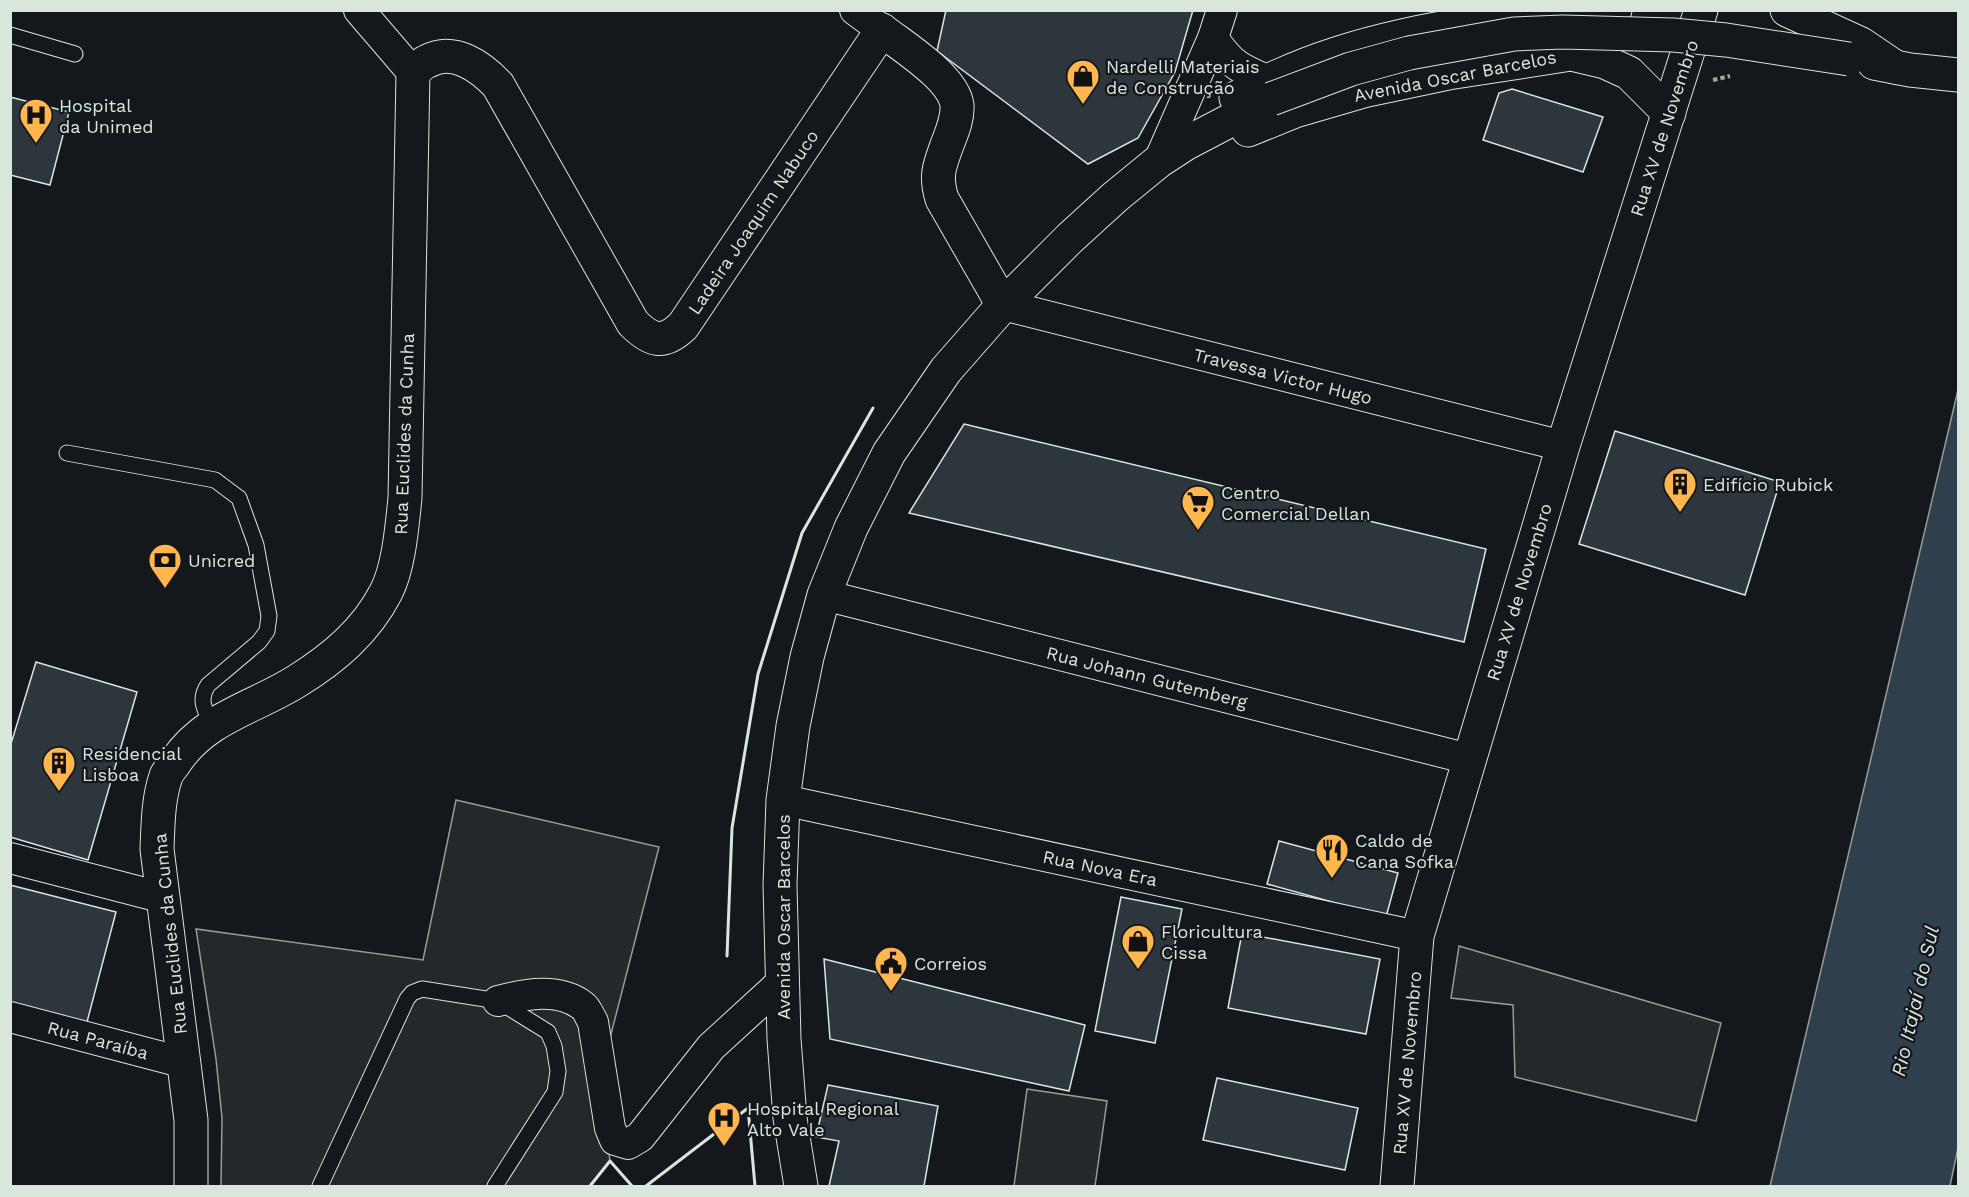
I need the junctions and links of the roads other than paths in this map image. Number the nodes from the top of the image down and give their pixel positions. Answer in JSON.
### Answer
{"nodes":[{"id":1,"x":359,"y":10,"type":"edge"},
{"id":2,"x":855,"y":10,"type":"edge"},
{"id":3,"x":1577,"y":10,"type":"edge"},
{"id":4,"x":1615,"y":10,"type":"edge"},
{"id":5,"x":1701,"y":10,"type":"edge"},
{"id":6,"x":1787,"y":10,"type":"edge"},
{"id":7,"x":1218,"y":24,"type":"edge"},
{"id":8,"x":882,"y":30,"type":"junction"},
{"id":9,"x":1427,"y":30,"type":"junction"},
{"id":10,"x":10,"y":34,"type":"edge"},
{"id":11,"x":75,"y":54,"type":"dead end"},
{"id":12,"x":1571,"y":54,"type":"junction"},
{"id":13,"x":1508,"y":63,"type":"junction"},
{"id":14,"x":1902,"y":68,"type":"junction"},
{"id":15,"x":413,"y":73,"type":"junction"},
{"id":16,"x":1959,"y":75,"type":"edge"},
{"id":17,"x":1269,"y":90,"type":"junction"},
{"id":18,"x":1669,"y":113,"type":"junction"},
{"id":19,"x":1172,"y":153,"type":"junction"},
{"id":20,"x":1003,"y":305,"type":"junction"},
{"id":21,"x":1563,"y":446,"type":"junction"},
{"id":22,"x":67,"y":453,"type":"dead end"},
{"id":23,"x":824,"y":595,"type":"junction"},
{"id":24,"x":212,"y":725,"type":"junction"},
{"id":25,"x":1469,"y":759,"type":"junction"},
{"id":26,"x":783,"y":800,"type":"junction"},
{"id":27,"x":10,"y":858,"type":"edge"},
{"id":28,"x":164,"y":898,"type":"junction"},
{"id":29,"x":1418,"y":936,"type":"junction"},
{"id":30,"x":782,"y":982,"type":"junction"},
{"id":31,"x":498,"y":1001,"type":"junction"},
{"id":32,"x":10,"y":1017,"type":"edge"},
{"id":33,"x":185,"y":1063,"type":"junction"},
{"id":34,"x":191,"y":1186,"type":"edge"},
{"id":35,"x":320,"y":1186,"type":"edge"},
{"id":36,"x":495,"y":1186,"type":"edge"},
{"id":37,"x":801,"y":1186,"type":"edge"},
{"id":38,"x":1397,"y":1186,"type":"edge"}],
"edges":[{"from":1,"to":15,"type":"street"},
{"from":2,"to":8,"type":"street"},
{"from":3,"to":9,"type":"main road"},
{"from":4,"to":12,"type":"main road"},
{"from":5,"to":18,"type":"main road","name":"Rua XV de Novembro"},
{"from":6,"to":14,"type":"main road"},
{"from":7,"to":17,"type":"street"},
{"from":7,"to":19,"type":"street"},
{"from":8,"to":15,"type":"main road","name":"Ladeira Joaquim Nabuco"},
{"from":8,"to":20,"type":"main road"},
{"from":9,"to":13,"type":"main road"},
{"from":9,"to":17,"type":"main road"},
{"from":10,"to":11,"type":"lane"},
{"from":12,"to":13,"type":"main road","name":"Avenida Oscar Barcelos"},
{"from":12,"to":18,"type":"main road","name":"Avenida Oscar Barcelos"},
{"from":13,"to":19,"type":"main road","name":"Avenida Oscar Barcelos"},
{"from":14,"to":16,"type":"main road"},
{"from":14,"to":17,"type":"main road","bridge":true},
{"from":15,"to":24,"type":"main road","name":"Rua Euclides da Cunha"},
{"from":17,"to":19,"type":"main road"},
{"from":18,"to":21,"type":"main road","name":"Rua XV de Novembro"},
{"from":19,"to":20,"type":"main road","name":"Avenida Oscar Barcelos"},
{"from":20,"to":21,"type":"street","name":"Travessa Victor Hugo"},
{"from":20,"to":23,"type":"main road","name":"Avenida Oscar Barcelos"},
{"from":21,"to":25,"type":"main road","name":"Rua XV de Novembro"},
{"from":22,"to":24,"type":"lane"},
{"from":23,"to":25,"type":"street","name":"Rua Johann Gutemberg"},
{"from":23,"to":26,"type":"main road","name":"Avenida Oscar Barcelos"},
{"from":24,"to":28,"type":"main road","name":"Rua Euclides da Cunha"},
{"from":25,"to":29,"type":"main road","name":"Rua XV de Novembro"},
{"from":26,"to":29,"type":"street","name":"Rua Nova Era"},
{"from":26,"to":30,"type":"main road","name":"Avenida Oscar Barcelos"},
{"from":27,"to":28,"type":"street"},
{"from":28,"to":33,"type":"main road","name":"Rua Euclides da Cunha"},
{"from":29,"to":38,"type":"main road","name":"Rua XV de Novembro"},
{"from":30,"to":31,"type":"street"},
{"from":30,"to":37,"type":"main road","name":"Avenida Oscar Barcelos"},
{"from":31,"to":35,"type":"lane"},
{"from":31,"to":36,"type":"lane"},
{"from":32,"to":33,"type":"street","name":"Rua Paraíba"},
{"from":33,"to":34,"type":"main road","name":"Rua Euclides da Cunha"}]}
